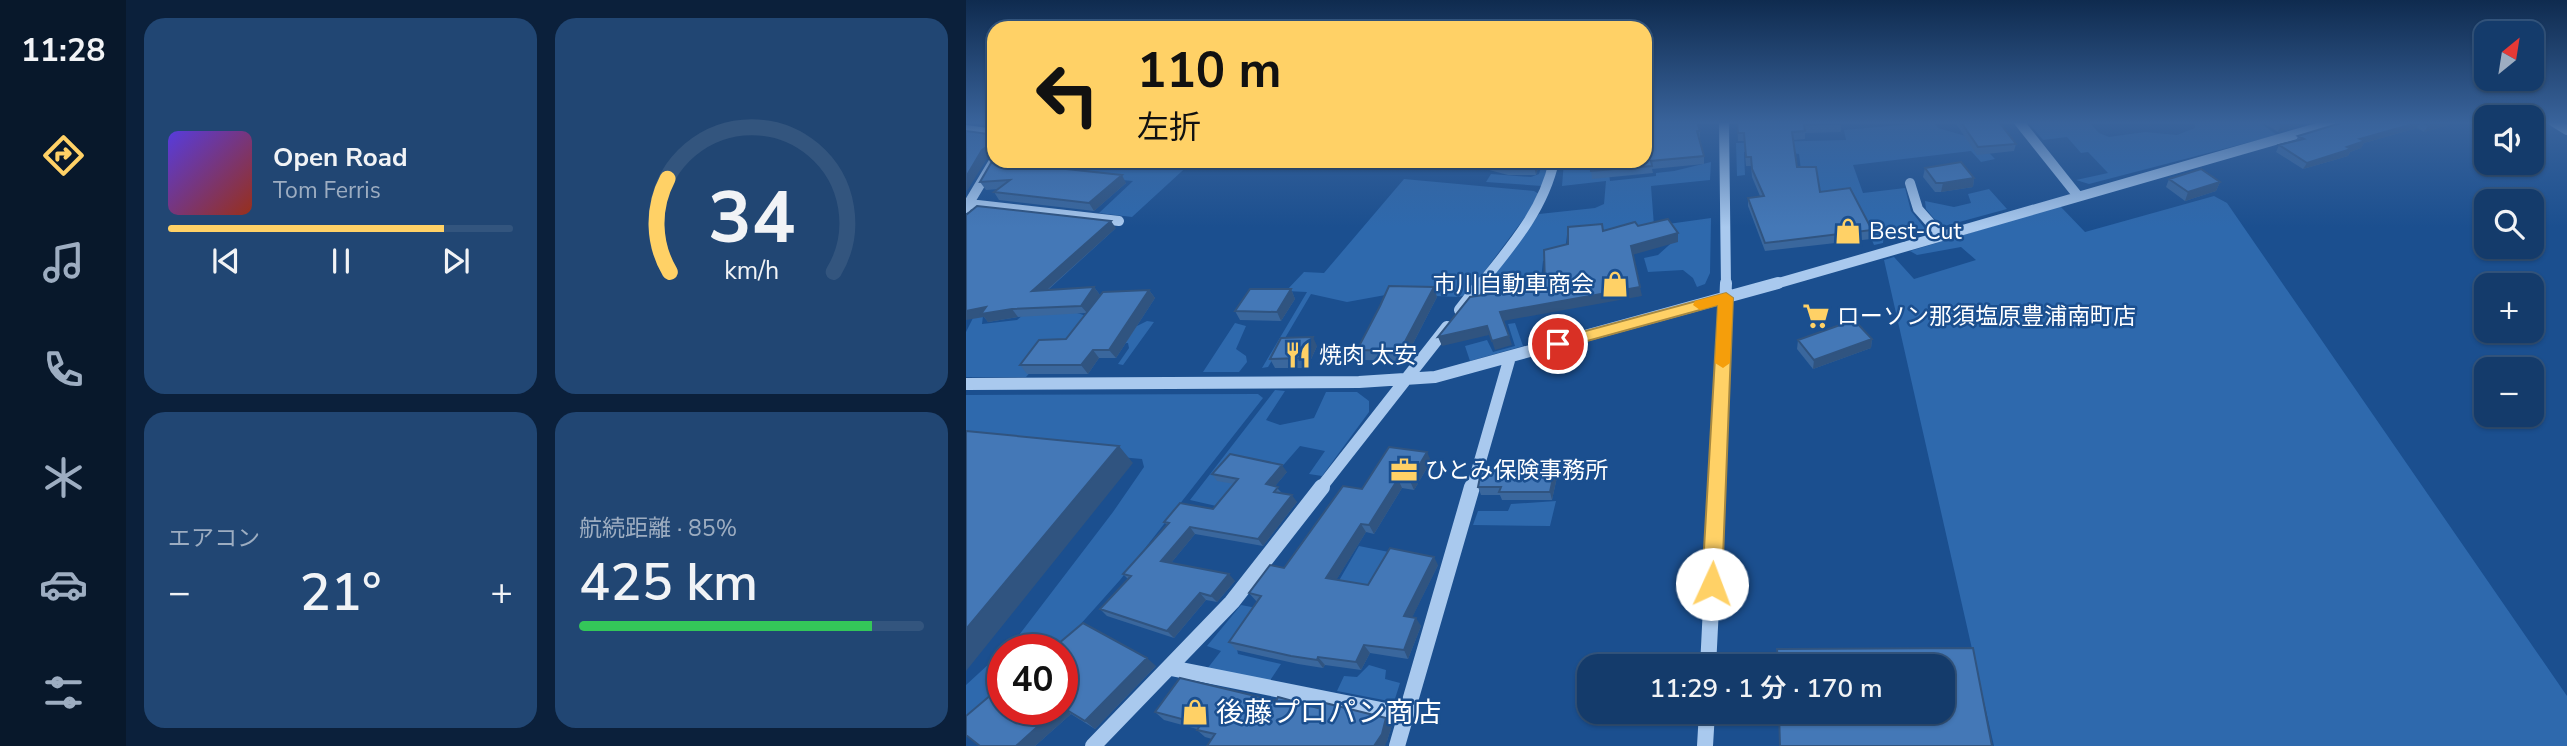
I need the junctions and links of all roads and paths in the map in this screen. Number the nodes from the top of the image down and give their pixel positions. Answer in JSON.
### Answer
{"nodes":[{"id":1,"x":1724,"y":157,"type":"edge"},
{"id":2,"x":2047,"y":157,"type":"edge"},
{"id":3,"x":2216,"y":157,"type":"edge"},
{"id":4,"x":990,"y":168,"type":"edge"},
{"id":5,"x":1553,"y":168,"type":"edge"},
{"id":6,"x":1910,"y":183,"type":"dead end"},
{"id":7,"x":2078,"y":196,"type":"junction"},
{"id":8,"x":967,"y":206,"type":"edge"},
{"id":9,"x":1119,"y":221,"type":"dead end"},
{"id":10,"x":1941,"y":235,"type":"junction"},
{"id":11,"x":1726,"y":298,"type":"junction"},
{"id":12,"x":1510,"y":357,"type":"junction"},
{"id":13,"x":1406,"y":381,"type":"junction"},
{"id":14,"x":966,"y":384,"type":"edge"},
{"id":15,"x":1709,"y":654,"type":"edge"},
{"id":16,"x":1171,"y":668,"type":"junction"},
{"id":17,"x":1406,"y":715,"type":"junction"},
{"id":18,"x":1706,"y":724,"type":"edge"},
{"id":19,"x":1093,"y":746,"type":"edge"},
{"id":20,"x":1397,"y":746,"type":"edge"},
{"id":21,"x":1705,"y":746,"type":"edge"}],
"edges":[{"from":1,"to":11,"type":"street"},
{"from":2,"to":7,"type":"street"},
{"from":3,"to":7,"type":"street"},
{"from":4,"to":8,"type":"street"},
{"from":5,"to":13,"type":"street"},
{"from":6,"to":10,"type":"street"},
{"from":7,"to":10,"type":"street"},
{"from":8,"to":9,"type":"street"},
{"from":10,"to":11,"type":"street"},
{"from":11,"to":12,"type":"street"},
{"from":11,"to":15,"type":"street"},
{"from":12,"to":13,"type":"street"},
{"from":12,"to":17,"type":"street"},
{"from":13,"to":14,"type":"street"},
{"from":13,"to":16,"type":"street"},
{"from":16,"to":17,"type":"street"},
{"from":16,"to":19,"type":"street"},
{"from":17,"to":20,"type":"street"},
{"from":18,"to":21,"type":"street"}]}
